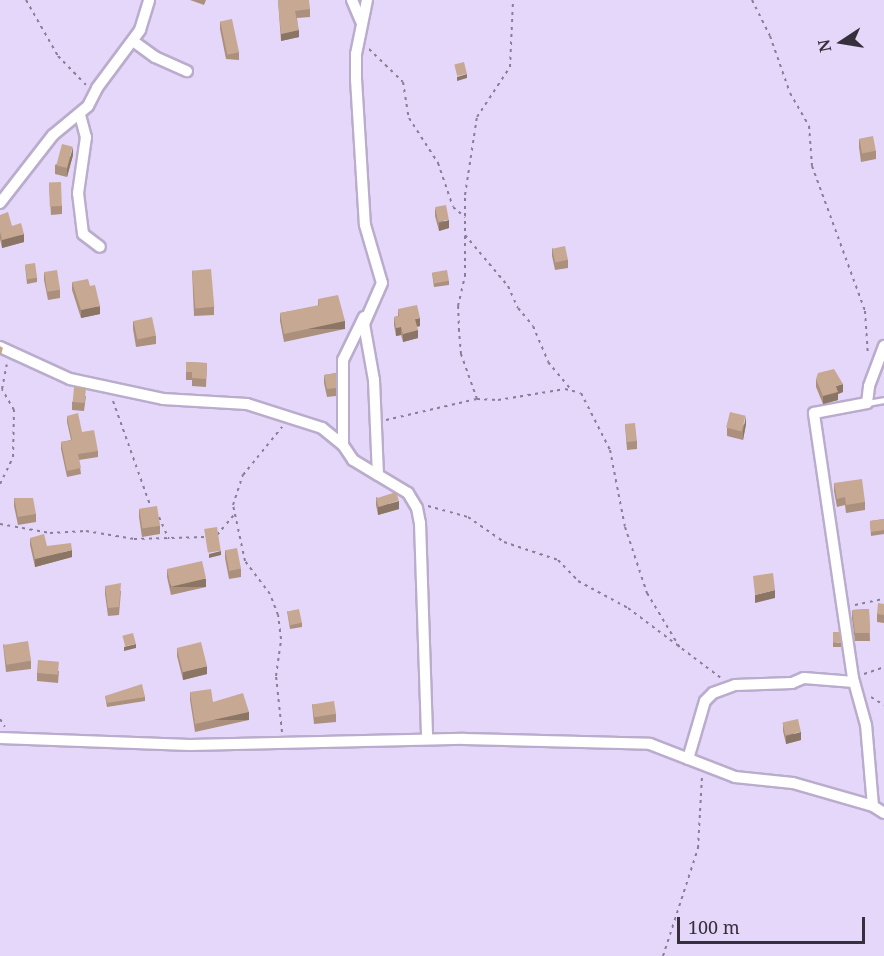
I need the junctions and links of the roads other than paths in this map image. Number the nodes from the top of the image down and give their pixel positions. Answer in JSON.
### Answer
{"nodes":[{"id":1,"x":148,"y":0,"type":"edge"},
{"id":2,"x":352,"y":0,"type":"edge"},
{"id":3,"x":367,"y":0,"type":"edge"},
{"id":4,"x":361,"y":21,"type":"junction"},
{"id":5,"x":133,"y":41,"type":"junction"},
{"id":6,"x":187,"y":71,"type":"dead end"},
{"id":7,"x":80,"y":115,"type":"junction"},
{"id":8,"x":0,"y":203,"type":"edge"},
{"id":9,"x":100,"y":247,"type":"dead end"},
{"id":10,"x":367,"y":312,"type":"junction"},
{"id":11,"x":884,"y":346,"type":"edge"},
{"id":12,"x":4,"y":349,"type":"edge"},
{"id":13,"x":884,"y":400,"type":"edge"},
{"id":14,"x":867,"y":403,"type":"junction"},
{"id":15,"x":343,"y":445,"type":"junction"},
{"id":16,"x":378,"y":475,"type":"junction"},
{"id":17,"x":854,"y":680,"type":"junction"},
{"id":18,"x":0,"y":738,"type":"edge"},
{"id":19,"x":428,"y":740,"type":"junction"},
{"id":20,"x":688,"y":759,"type":"junction"},
{"id":21,"x":873,"y":806,"type":"junction"},
{"id":22,"x":884,"y":813,"type":"edge"}],
"edges":[{"from":1,"to":5,"type":"street"},
{"from":2,"to":4,"type":"street"},
{"from":3,"to":4,"type":"street"},
{"from":4,"to":10,"type":"street"},
{"from":5,"to":6,"type":"street"},
{"from":5,"to":7,"type":"street"},
{"from":7,"to":8,"type":"street"},
{"from":7,"to":9,"type":"street"},
{"from":10,"to":15,"type":"street"},
{"from":10,"to":16,"type":"street"},
{"from":11,"to":14,"type":"street"},
{"from":12,"to":15,"type":"street"},
{"from":13,"to":14,"type":"lane"},
{"from":14,"to":17,"type":"street"},
{"from":15,"to":16,"type":"street"},
{"from":16,"to":19,"type":"street"},
{"from":17,"to":20,"type":"street"},
{"from":17,"to":21,"type":"street"},
{"from":18,"to":19,"type":"street"},
{"from":19,"to":20,"type":"street"},
{"from":20,"to":21,"type":"street"},
{"from":21,"to":22,"type":"street"}]}
